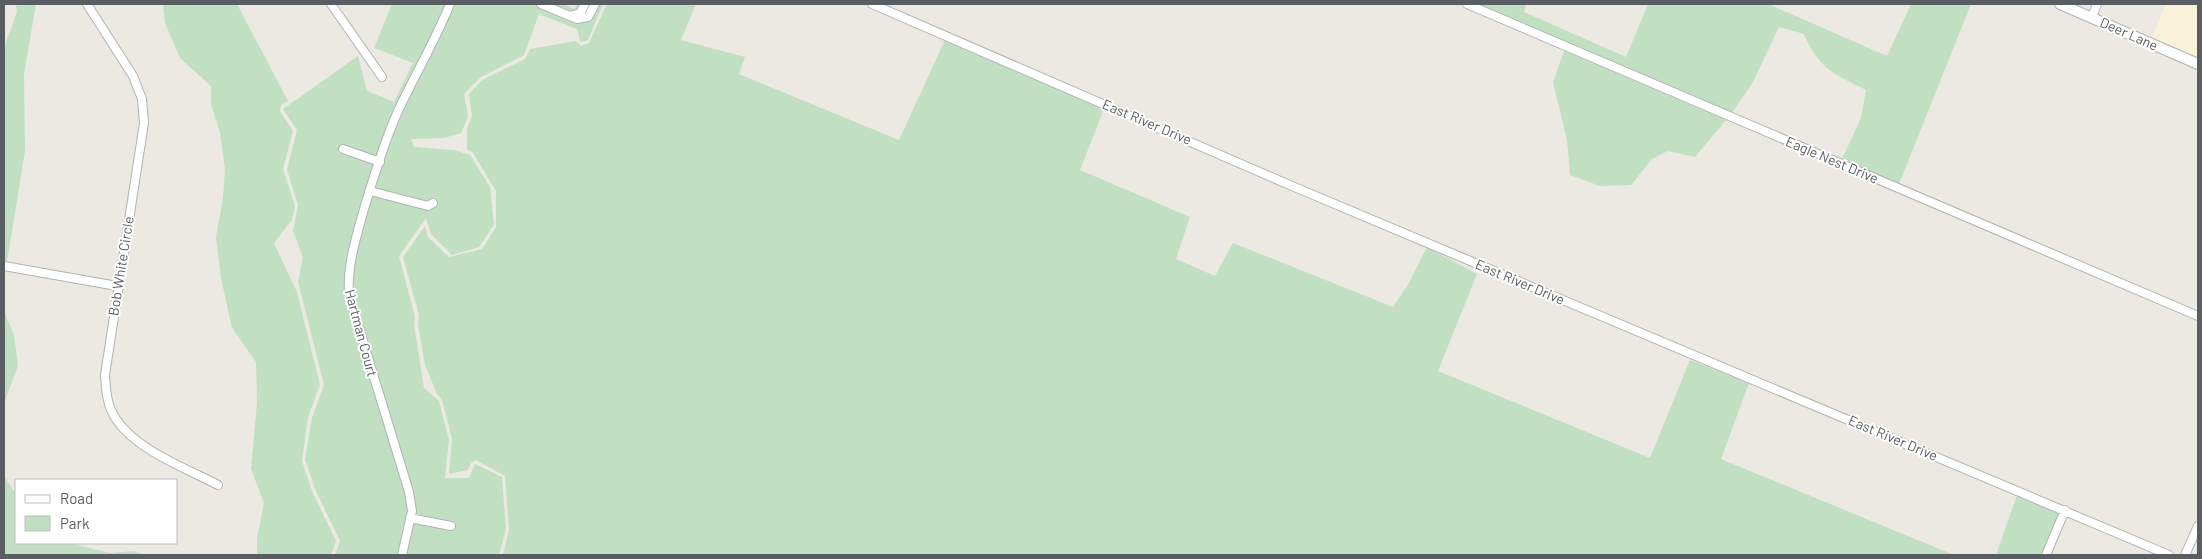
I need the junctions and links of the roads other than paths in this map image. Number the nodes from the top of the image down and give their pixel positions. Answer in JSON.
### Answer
{"nodes":[{"id":1,"x":87,"y":4,"type":"edge"},
{"id":2,"x":331,"y":4,"type":"edge"},
{"id":3,"x":450,"y":4,"type":"edge"},
{"id":4,"x":541,"y":4,"type":"edge"},
{"id":5,"x":585,"y":4,"type":"edge"},
{"id":6,"x":595,"y":4,"type":"edge"},
{"id":7,"x":872,"y":4,"type":"edge"},
{"id":8,"x":1467,"y":4,"type":"edge"},
{"id":9,"x":2060,"y":4,"type":"edge"},
{"id":10,"x":2097,"y":4,"type":"edge"},
{"id":11,"x":888,"y":7,"type":"edge"},
{"id":12,"x":568,"y":16,"type":"junction"},
{"id":13,"x":2092,"y":17,"type":"junction"},
{"id":14,"x":2198,"y":64,"type":"edge"},
{"id":15,"x":382,"y":78,"type":"dead end"},
{"id":16,"x":343,"y":150,"type":"dead end"},
{"id":17,"x":380,"y":162,"type":"junction"},
{"id":18,"x":370,"y":191,"type":"junction"},
{"id":19,"x":434,"y":202,"type":"dead end"},
{"id":20,"x":4,"y":266,"type":"edge"},
{"id":21,"x":118,"y":286,"type":"junction"},
{"id":22,"x":2198,"y":316,"type":"edge"},
{"id":23,"x":218,"y":485,"type":"dead end"},
{"id":24,"x":2065,"y":510,"type":"junction"},
{"id":25,"x":410,"y":518,"type":"junction"},
{"id":26,"x":451,"y":526,"type":"dead end"},
{"id":27,"x":2198,"y":526,"type":"edge"},
{"id":28,"x":402,"y":555,"type":"edge"},
{"id":29,"x":2046,"y":555,"type":"edge"},
{"id":30,"x":2169,"y":555,"type":"edge"},
{"id":31,"x":2185,"y":555,"type":"edge"}],
"edges":[{"from":1,"to":21,"type":"street","name":"Bob White Circle"},
{"from":2,"to":15,"type":"street"},
{"from":3,"to":17,"type":"street","name":"Hartman Court"},
{"from":4,"to":12,"type":"street"},
{"from":5,"to":12,"type":"street"},
{"from":6,"to":12,"type":"street"},
{"from":7,"to":11,"type":"street","name":"East River Drive"},
{"from":8,"to":22,"type":"street","name":"Eagle Nest Drive"},
{"from":9,"to":13,"type":"street","name":"Deer Lane"},
{"from":10,"to":13,"type":"street"},
{"from":11,"to":24,"type":"street","name":"East River Drive"},
{"from":13,"to":14,"type":"street","name":"Deer Lane"},
{"from":16,"to":17,"type":"street"},
{"from":17,"to":18,"type":"street","name":"Hartman Court"},
{"from":18,"to":19,"type":"street"},
{"from":18,"to":25,"type":"street","name":"Hartman Court"},
{"from":20,"to":21,"type":"street"},
{"from":21,"to":23,"type":"street","name":"Bob White Circle"},
{"from":24,"to":29,"type":"street"},
{"from":24,"to":30,"type":"street","name":"East River Drive"},
{"from":25,"to":26,"type":"street"},
{"from":25,"to":28,"type":"street","name":"Hartman Court"},
{"from":27,"to":31,"type":"street"}]}
